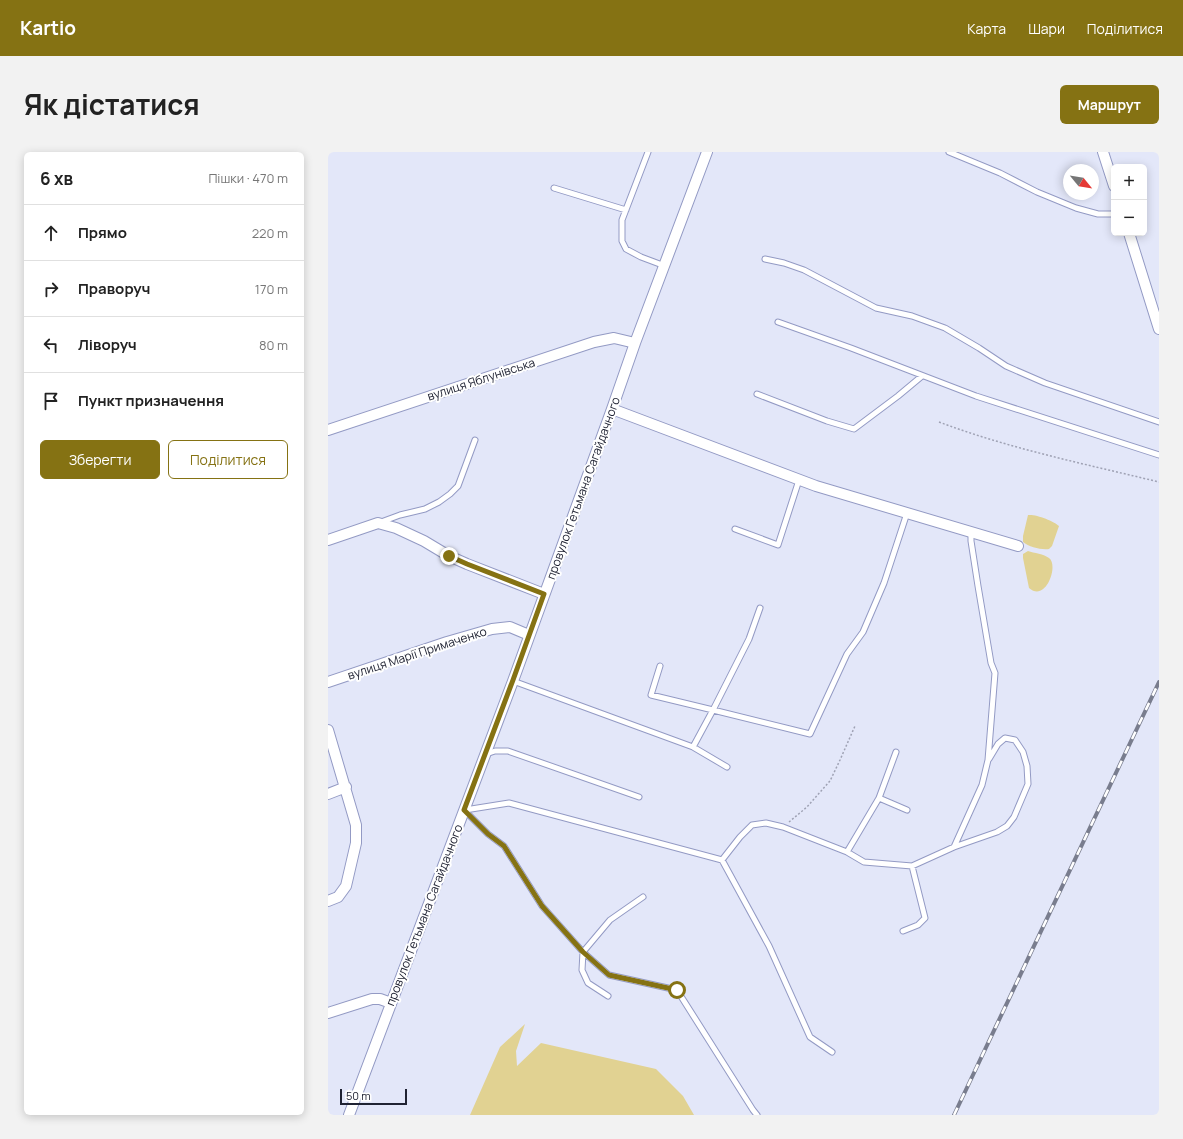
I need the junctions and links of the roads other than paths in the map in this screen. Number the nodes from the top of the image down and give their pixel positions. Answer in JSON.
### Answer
{"nodes":[{"id":1,"x":648,"y":152,"type":"edge"},
{"id":2,"x":707,"y":152,"type":"edge"},
{"id":3,"x":949,"y":152,"type":"edge"},
{"id":4,"x":1103,"y":152,"type":"edge"},
{"id":5,"x":1111,"y":177,"type":"edge"},
{"id":6,"x":554,"y":188,"type":"dead end"},
{"id":7,"x":626,"y":210,"type":"junction"},
{"id":8,"x":1111,"y":214,"type":"edge"},
{"id":9,"x":1130,"y":236,"type":"edge"},
{"id":10,"x":765,"y":259,"type":"dead end"},
{"id":11,"x":665,"y":266,"type":"junction"},
{"id":12,"x":778,"y":322,"type":"dead end"},
{"id":13,"x":1159,"y":329,"type":"edge"},
{"id":14,"x":635,"y":343,"type":"junction"},
{"id":15,"x":922,"y":376,"type":"junction"},
{"id":16,"x":757,"y":394,"type":"dead end"},
{"id":17,"x":612,"y":409,"type":"junction"},
{"id":18,"x":1159,"y":422,"type":"edge"},
{"id":19,"x":328,"y":430,"type":"edge"},
{"id":20,"x":475,"y":440,"type":"dead end"},
{"id":21,"x":1159,"y":455,"type":"edge"},
{"id":22,"x":799,"y":480,"type":"junction"},
{"id":23,"x":907,"y":513,"type":"junction"},
{"id":24,"x":378,"y":523,"type":"junction"},
{"id":25,"x":735,"y":529,"type":"dead end"},
{"id":26,"x":971,"y":532,"type":"junction"},
{"id":27,"x":328,"y":540,"type":"edge"},
{"id":28,"x":1018,"y":546,"type":"dead end"},
{"id":29,"x":544,"y":594,"type":"junction"},
{"id":30,"x":760,"y":608,"type":"dead end"},
{"id":31,"x":529,"y":635,"type":"junction"},
{"id":32,"x":660,"y":666,"type":"dead end"},
{"id":33,"x":513,"y":680,"type":"junction"},
{"id":34,"x":328,"y":682,"type":"edge"},
{"id":35,"x":712,"y":710,"type":"junction"},
{"id":36,"x":328,"y":730,"type":"edge"},
{"id":37,"x":693,"y":747,"type":"junction"},
{"id":38,"x":896,"y":752,"type":"dead end"},
{"id":39,"x":484,"y":755,"type":"junction"},
{"id":40,"x":988,"y":760,"type":"junction"},
{"id":41,"x":727,"y":767,"type":"dead end"},
{"id":42,"x":346,"y":788,"type":"junction"},
{"id":43,"x":328,"y":794,"type":"edge"},
{"id":44,"x":639,"y":797,"type":"dead end"},
{"id":45,"x":879,"y":798,"type":"junction"},
{"id":46,"x":464,"y":810,"type":"junction"},
{"id":47,"x":907,"y":810,"type":"dead end"},
{"id":48,"x":954,"y":847,"type":"junction"},
{"id":49,"x":847,"y":852,"type":"junction"},
{"id":50,"x":722,"y":860,"type":"junction"},
{"id":51,"x":912,"y":866,"type":"junction"},
{"id":52,"x":643,"y":897,"type":"dead end"},
{"id":53,"x":328,"y":901,"type":"edge"},
{"id":54,"x":903,"y":931,"type":"dead end"},
{"id":55,"x":583,"y":952,"type":"junction"},
{"id":56,"x":608,"y":996,"type":"dead end"},
{"id":57,"x":391,"y":1003,"type":"junction"},
{"id":58,"x":328,"y":1012,"type":"edge"},
{"id":59,"x":832,"y":1052,"type":"dead end"},
{"id":60,"x":348,"y":1115,"type":"edge"},
{"id":61,"x":757,"y":1115,"type":"edge"}],
"edges":[{"from":1,"to":7,"type":"lane"},
{"from":2,"to":11,"type":"street","name":"провулок Гетьмана Сагайдачного"},
{"from":3,"to":8,"type":"lane"},
{"from":4,"to":5,"type":"street"},
{"from":6,"to":7,"type":"lane"},
{"from":7,"to":11,"type":"lane"},
{"from":9,"to":13,"type":"street"},
{"from":10,"to":18,"type":"lane"},
{"from":11,"to":14,"type":"street","name":"провулок Гетьмана Сагайдачного"},
{"from":12,"to":15,"type":"lane"},
{"from":14,"to":17,"type":"street","name":"провулок Гетьмана Сагайдачного"},
{"from":14,"to":19,"type":"street","name":"вулиця Яблунівська"},
{"from":15,"to":16,"type":"lane"},
{"from":15,"to":21,"type":"lane"},
{"from":17,"to":22,"type":"street"},
{"from":17,"to":29,"type":"street","name":"провулок Гетьмана Сагайдачного"},
{"from":20,"to":24,"type":"lane"},
{"from":22,"to":23,"type":"street"},
{"from":22,"to":25,"type":"lane"},
{"from":23,"to":26,"type":"street"},
{"from":23,"to":35,"type":"lane"},
{"from":24,"to":27,"type":"street"},
{"from":24,"to":29,"type":"street"},
{"from":26,"to":28,"type":"street"},
{"from":26,"to":40,"type":"lane"},
{"from":29,"to":31,"type":"street","name":"провулок Гетьмана Сагайдачного"},
{"from":30,"to":35,"type":"lane"},
{"from":31,"to":33,"type":"street","name":"провулок Гетьмана Сагайдачного"},
{"from":31,"to":34,"type":"street","name":"вулиця Марії Примаченко"},
{"from":32,"to":35,"type":"lane"},
{"from":33,"to":37,"type":"lane"},
{"from":33,"to":39,"type":"street","name":"провулок Гетьмана Сагайдачного"},
{"from":35,"to":37,"type":"lane"},
{"from":36,"to":42,"type":"street"},
{"from":37,"to":41,"type":"lane"},
{"from":38,"to":45,"type":"lane"},
{"from":39,"to":44,"type":"lane"},
{"from":39,"to":46,"type":"street","name":"провулок Гетьмана Сагайдачного"},
{"from":40,"to":48,"type":"lane"},
{"from":40,"to":48,"type":"lane"},
{"from":42,"to":43,"type":"street"},
{"from":42,"to":53,"type":"street"},
{"from":45,"to":47,"type":"lane"},
{"from":45,"to":49,"type":"lane"},
{"from":46,"to":50,"type":"lane"},
{"from":46,"to":55,"type":"lane"},
{"from":46,"to":57,"type":"street","name":"провулок Гетьмана Сагайдачного"},
{"from":48,"to":51,"type":"lane"},
{"from":49,"to":50,"type":"lane"},
{"from":49,"to":51,"type":"lane"},
{"from":50,"to":59,"type":"lane"},
{"from":51,"to":54,"type":"lane"},
{"from":52,"to":55,"type":"lane"},
{"from":55,"to":56,"type":"lane"},
{"from":55,"to":61,"type":"lane"},
{"from":57,"to":58,"type":"street"},
{"from":57,"to":60,"type":"street","name":"провулок Гетьмана Сагайдачного"}]}
